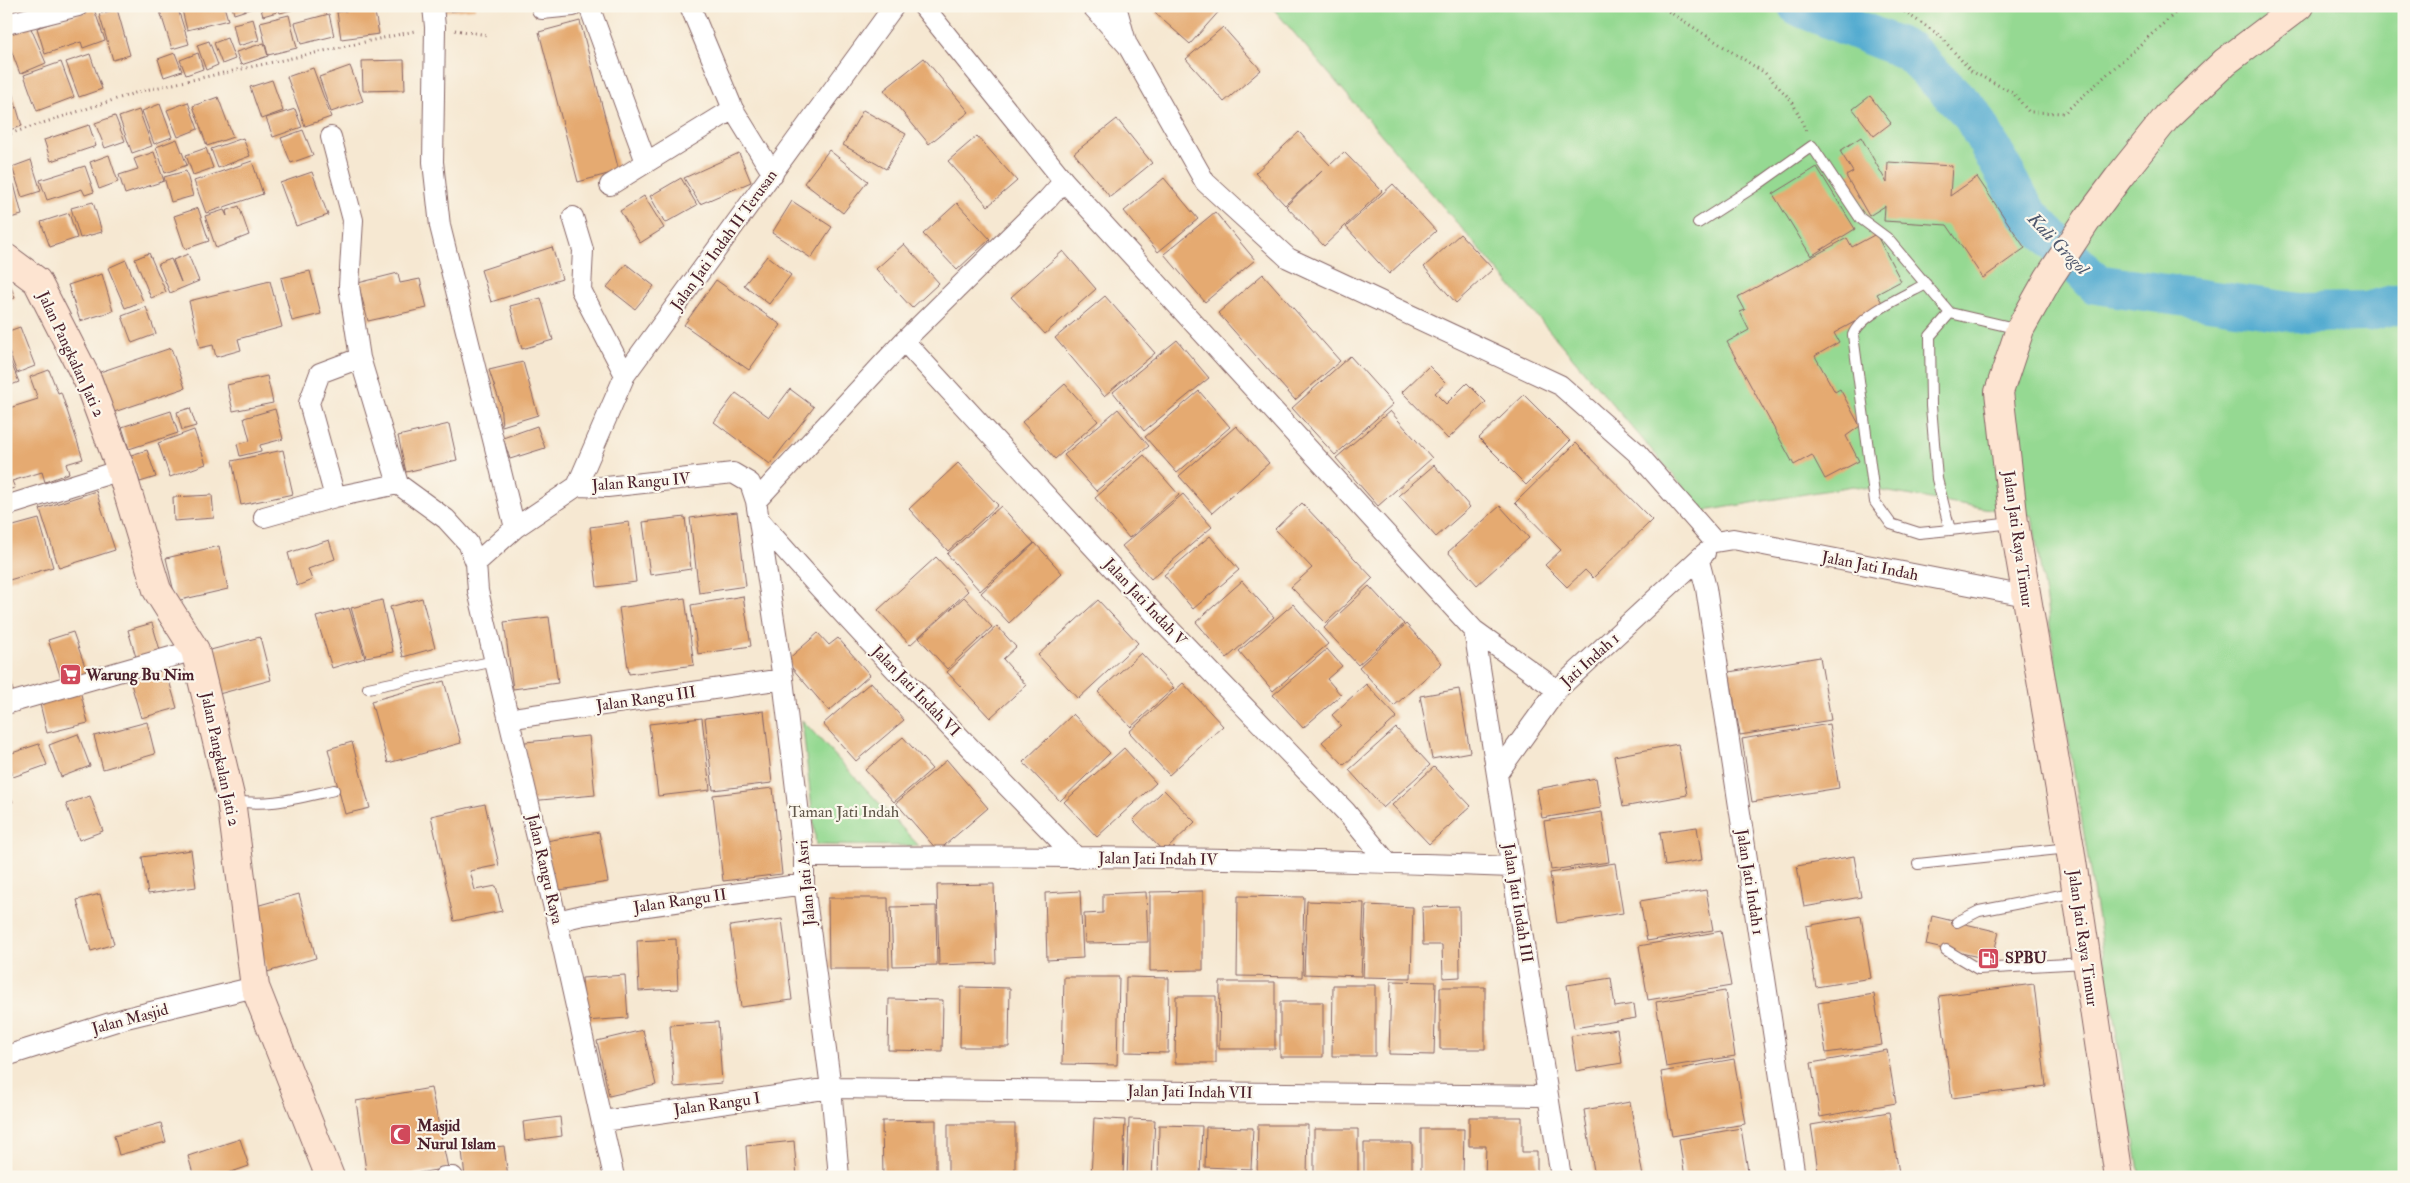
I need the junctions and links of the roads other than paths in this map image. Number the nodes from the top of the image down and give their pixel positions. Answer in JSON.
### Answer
{"nodes":[{"id":1,"x":78,"y":6,"type":"edge"},
{"id":2,"x":433,"y":6,"type":"edge"},
{"id":3,"x":574,"y":6,"type":"edge"},
{"id":4,"x":588,"y":6,"type":"edge"},
{"id":5,"x":690,"y":6,"type":"edge"},
{"id":6,"x":894,"y":6,"type":"edge"},
{"id":7,"x":923,"y":6,"type":"edge"},
{"id":8,"x":1092,"y":6,"type":"edge"},
{"id":9,"x":1116,"y":6,"type":"edge"},
{"id":10,"x":2299,"y":6,"type":"edge"},
{"id":11,"x":542,"y":9,"type":"dead end"},
{"id":12,"x":6,"y":24,"type":"edge"},
{"id":13,"x":1128,"y":46,"type":"junction"},
{"id":14,"x":733,"y":109,"type":"junction"},
{"id":15,"x":331,"y":137,"type":"dead end"},
{"id":16,"x":646,"y":162,"type":"junction"},
{"id":17,"x":773,"y":174,"type":"junction"},
{"id":18,"x":1064,"y":181,"type":"junction"},
{"id":19,"x":610,"y":185,"type":"dead end"},
{"id":20,"x":573,"y":217,"type":"dead end"},
{"id":21,"x":1698,"y":223,"type":"dead end"},
{"id":22,"x":6,"y":258,"type":"edge"},
{"id":23,"x":1926,"y":284,"type":"junction"},
{"id":24,"x":1950,"y":313,"type":"junction"},
{"id":25,"x":2020,"y":329,"type":"junction"},
{"id":26,"x":904,"y":341,"type":"junction"},
{"id":27,"x":360,"y":358,"type":"junction"},
{"id":28,"x":625,"y":375,"type":"junction"},
{"id":29,"x":121,"y":470,"type":"junction"},
{"id":30,"x":398,"y":484,"type":"junction"},
{"id":31,"x":577,"y":486,"type":"junction"},
{"id":32,"x":335,"y":497,"type":"junction"},
{"id":33,"x":6,"y":506,"type":"edge"},
{"id":34,"x":758,"y":511,"type":"junction"},
{"id":35,"x":264,"y":517,"type":"dead end"},
{"id":36,"x":2014,"y":523,"type":"junction"},
{"id":37,"x":515,"y":528,"type":"junction"},
{"id":38,"x":1950,"y":530,"type":"junction"},
{"id":39,"x":1715,"y":542,"type":"junction"},
{"id":40,"x":1699,"y":561,"type":"junction"},
{"id":41,"x":476,"y":563,"type":"junction"},
{"id":42,"x":2026,"y":596,"type":"junction"},
{"id":43,"x":1474,"y":630,"type":"junction"},
{"id":44,"x":195,"y":650,"type":"junction"},
{"id":45,"x":495,"y":661,"type":"junction"},
{"id":46,"x":783,"y":679,"type":"junction"},
{"id":47,"x":368,"y":688,"type":"dead end"},
{"id":48,"x":1557,"y":690,"type":"junction"},
{"id":49,"x":6,"y":704,"type":"edge"},
{"id":50,"x":510,"y":721,"type":"junction"},
{"id":51,"x":1497,"y":774,"type":"junction"},
{"id":52,"x":334,"y":790,"type":"dead end"},
{"id":53,"x":231,"y":800,"type":"junction"},
{"id":54,"x":2070,"y":848,"type":"junction"},
{"id":55,"x":804,"y":857,"type":"junction"},
{"id":56,"x":1077,"y":858,"type":"junction"},
{"id":57,"x":1387,"y":862,"type":"junction"},
{"id":58,"x":1918,"y":864,"type":"dead end"},
{"id":59,"x":1512,"y":867,"type":"junction"},
{"id":60,"x":804,"y":884,"type":"junction"},
{"id":61,"x":2076,"y":892,"type":"junction"},
{"id":62,"x":557,"y":921,"type":"junction"},
{"id":63,"x":1957,"y":922,"type":"dead end"},
{"id":64,"x":1946,"y":950,"type":"dead end"},
{"id":65,"x":2087,"y":963,"type":"junction"},
{"id":66,"x":255,"y":987,"type":"junction"},
{"id":67,"x":6,"y":1056,"type":"edge"},
{"id":68,"x":831,"y":1088,"type":"junction"},
{"id":69,"x":1548,"y":1096,"type":"junction"},
{"id":70,"x":603,"y":1121,"type":"junction"},
{"id":71,"x":330,"y":1177,"type":"edge"},
{"id":72,"x":444,"y":1177,"type":"edge"},
{"id":73,"x":453,"y":1177,"type":"edge"},
{"id":74,"x":614,"y":1177,"type":"edge"},
{"id":75,"x":839,"y":1177,"type":"edge"},
{"id":76,"x":1561,"y":1177,"type":"edge"},
{"id":77,"x":1795,"y":1177,"type":"edge"},
{"id":78,"x":2118,"y":1177,"type":"edge"}],
"edges":[{"from":1,"to":12,"type":"street"},
{"from":2,"to":37,"type":"street"},
{"from":3,"to":11,"type":"street"},
{"from":4,"to":16,"type":"street"},
{"from":5,"to":14,"type":"street"},
{"from":6,"to":17,"type":"street","name":"Jalan Jati Indah II Terusan"},
{"from":7,"to":18,"type":"street"},
{"from":8,"to":13,"type":"street"},
{"from":9,"to":13,"type":"street"},
{"from":10,"to":25,"type":"main road","name":"Jalan Jati Raya Timur"},
{"from":13,"to":39,"type":"street"},
{"from":14,"to":16,"type":"street"},
{"from":14,"to":17,"type":"street"},
{"from":15,"to":27,"type":"street"},
{"from":16,"to":19,"type":"street"},
{"from":17,"to":28,"type":"street","name":"Jalan Jati Indah II Terusan"},
{"from":18,"to":26,"type":"street"},
{"from":18,"to":43,"type":"street"},
{"from":20,"to":28,"type":"street"},
{"from":21,"to":23,"type":"lane"},
{"from":22,"to":29,"type":"main road","name":"Jalan Pangkalan Jati 2"},
{"from":23,"to":24,"type":"lane"},
{"from":23,"to":38,"type":"lane"},
{"from":24,"to":25,"type":"lane"},
{"from":24,"to":38,"type":"lane"},
{"from":25,"to":36,"type":"main road","name":"Jalan Jati Raya Timur"},
{"from":26,"to":34,"type":"street"},
{"from":26,"to":57,"type":"street","name":"Jalan Jati Indah V"},
{"from":27,"to":30,"type":"street"},
{"from":27,"to":32,"type":"street"},
{"from":28,"to":31,"type":"street","name":"Jalan Jati Indah II Terusan"},
{"from":29,"to":33,"type":"street"},
{"from":29,"to":44,"type":"main road","name":"Jalan Pangkalan Jati 2"},
{"from":30,"to":32,"type":"street"},
{"from":30,"to":41,"type":"street","name":"Jalan Rangu Raya"},
{"from":31,"to":34,"type":"street","name":"Jalan Rangu IV"},
{"from":31,"to":37,"type":"street","name":"Jalan Rangu IV"},
{"from":32,"to":35,"type":"street"},
{"from":34,"to":46,"type":"street","name":"Jalan Jati Asri"},
{"from":34,"to":56,"type":"street","name":"Jalan Jati Indah VI"},
{"from":36,"to":38,"type":"lane"},
{"from":36,"to":42,"type":"main road","name":"Jalan Jati Raya Timur"},
{"from":37,"to":41,"type":"street","name":"Jalan Rangu IV"},
{"from":39,"to":40,"type":"street","name":"Jati Indah 1"},
{"from":39,"to":42,"type":"street","name":"Jalan Jati Indah"},
{"from":40,"to":48,"type":"street","name":"Jati Indah 1"},
{"from":40,"to":77,"type":"street","name":"Jalan Jati Indah 1"},
{"from":41,"to":45,"type":"street","name":"Jalan Rangu Raya"},
{"from":42,"to":54,"type":"main road","name":"Jalan Jati Raya Timur"},
{"from":43,"to":48,"type":"street"},
{"from":43,"to":51,"type":"street","name":"Jalan Jati Indah III"},
{"from":44,"to":49,"type":"street"},
{"from":44,"to":53,"type":"main road","name":"Jalan Pangkalan Jati 2"},
{"from":45,"to":47,"type":"lane"},
{"from":45,"to":50,"type":"street","name":"Jalan Rangu Raya"},
{"from":46,"to":50,"type":"street","name":"Jalan Rangu III"},
{"from":46,"to":55,"type":"street","name":"Jalan Jati Asri"},
{"from":48,"to":51,"type":"street","name":"Jati Indah 1"},
{"from":50,"to":62,"type":"street","name":"Jalan Rangu Raya"},
{"from":51,"to":59,"type":"street","name":"Jalan Jati Indah III"},
{"from":52,"to":53,"type":"lane"},
{"from":53,"to":66,"type":"main road","name":"Jalan Pangkalan Jati 2"},
{"from":54,"to":58,"type":"lane"},
{"from":54,"to":61,"type":"main road","name":"Jalan Jati Raya Timur"},
{"from":55,"to":56,"type":"street","name":"Jalan Jati Indah IV"},
{"from":55,"to":60,"type":"street","name":"Jalan Jati Asri"},
{"from":56,"to":57,"type":"street","name":"Jalan Jati Indah IV"},
{"from":57,"to":59,"type":"street","name":"Jalan Jati Indah IV"},
{"from":59,"to":69,"type":"street","name":"Jalan Jati Indah III"},
{"from":60,"to":62,"type":"street","name":"Jalan Rangu II"},
{"from":60,"to":68,"type":"street","name":"Jalan Jati Asri"},
{"from":61,"to":63,"type":"lane"},
{"from":61,"to":65,"type":"main road","name":"Jalan Jati Raya Timur"},
{"from":62,"to":70,"type":"street","name":"Jalan Rangu Raya"},
{"from":64,"to":65,"type":"lane"},
{"from":65,"to":78,"type":"main road","name":"Jalan Jati Raya Timur"},
{"from":66,"to":67,"type":"street","name":"Jalan Masjid"},
{"from":66,"to":71,"type":"main road","name":"Jalan Pangkalan Jati 2"},
{"from":68,"to":69,"type":"street","name":"Jalan Jati Indah VII"},
{"from":68,"to":70,"type":"street","name":"Jalan Rangu I"},
{"from":68,"to":75,"type":"street","name":"Jalan Jati Asri"},
{"from":69,"to":76,"type":"street","name":"Jalan Jati Indah III"},
{"from":70,"to":74,"type":"street","name":"Jalan Rangu Raya"},
{"from":72,"to":73,"type":"street"}]}
